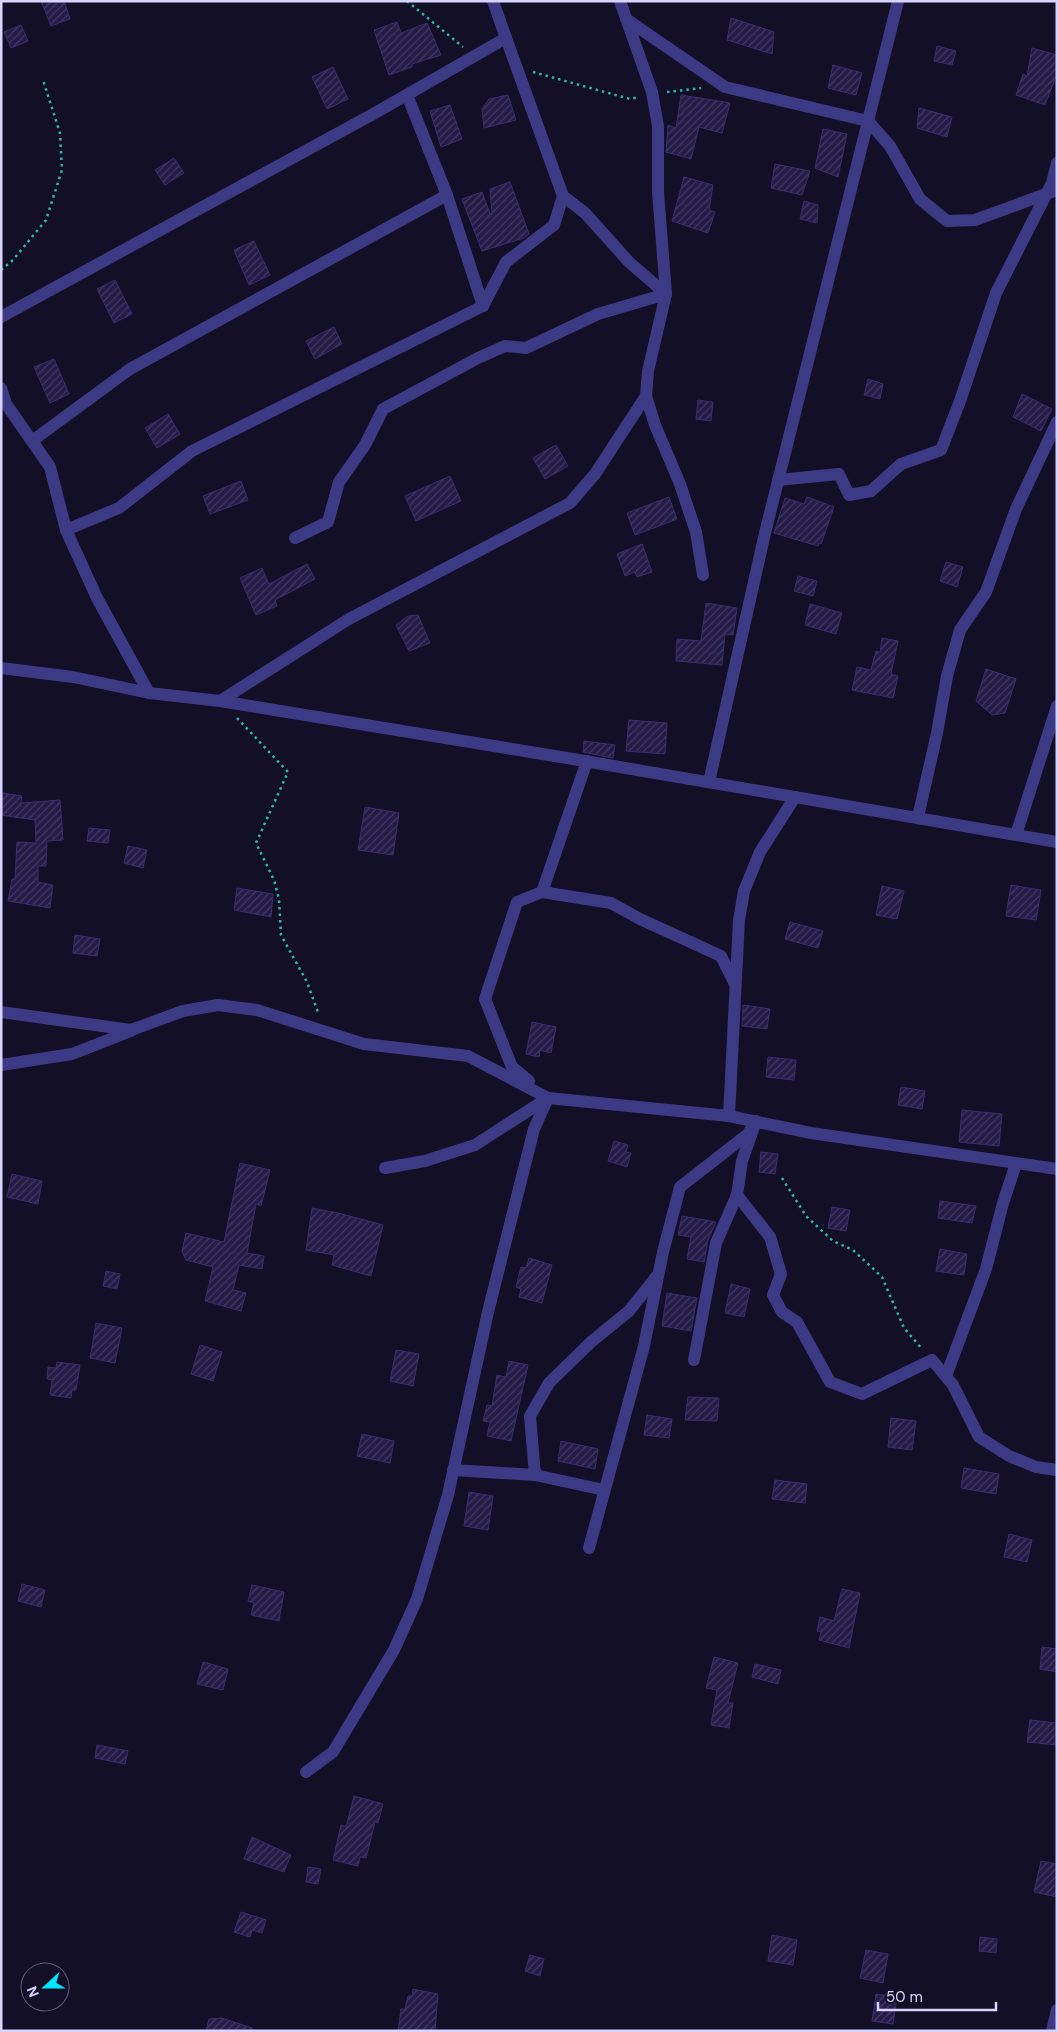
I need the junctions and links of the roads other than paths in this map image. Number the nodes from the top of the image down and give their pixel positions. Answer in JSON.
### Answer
{"nodes":[{"id":1,"x":493,"y":1,"type":"edge"},
{"id":2,"x":620,"y":1,"type":"edge"},
{"id":3,"x":898,"y":1,"type":"edge"},
{"id":4,"x":626,"y":19,"type":"junction"},
{"id":5,"x":506,"y":38,"type":"junction"},
{"id":6,"x":407,"y":95,"type":"junction"},
{"id":7,"x":868,"y":121,"type":"junction"},
{"id":8,"x":1057,"y":163,"type":"edge"},
{"id":9,"x":1052,"y":191,"type":"edge"},
{"id":10,"x":447,"y":195,"type":"junction"},
{"id":11,"x":563,"y":196,"type":"junction"},
{"id":12,"x":666,"y":294,"type":"junction"},
{"id":13,"x":484,"y":306,"type":"junction"},
{"id":14,"x":1,"y":318,"type":"edge"},
{"id":15,"x":1,"y":388,"type":"edge"},
{"id":16,"x":646,"y":396,"type":"junction"},
{"id":17,"x":1057,"y":422,"type":"edge"},
{"id":18,"x":32,"y":441,"type":"junction"},
{"id":19,"x":778,"y":480,"type":"junction"},
{"id":20,"x":66,"y":530,"type":"junction"},
{"id":21,"x":295,"y":538,"type":"dead end"},
{"id":22,"x":703,"y":575,"type":"dead end"},
{"id":23,"x":1,"y":668,"type":"edge"},
{"id":24,"x":150,"y":693,"type":"junction"},
{"id":25,"x":220,"y":701,"type":"junction"},
{"id":26,"x":1057,"y":706,"type":"edge"},
{"id":27,"x":587,"y":761,"type":"junction"},
{"id":28,"x":709,"y":782,"type":"junction"},
{"id":29,"x":795,"y":797,"type":"junction"},
{"id":30,"x":918,"y":818,"type":"junction"},
{"id":31,"x":1016,"y":835,"type":"junction"},
{"id":32,"x":1057,"y":842,"type":"edge"},
{"id":33,"x":542,"y":892,"type":"junction"},
{"id":34,"x":736,"y":986,"type":"junction"},
{"id":35,"x":1,"y":1012,"type":"edge"},
{"id":36,"x":131,"y":1030,"type":"junction"},
{"id":37,"x":1,"y":1065,"type":"edge"},
{"id":38,"x":548,"y":1098,"type":"junction"},
{"id":39,"x":729,"y":1116,"type":"junction"},
{"id":40,"x":756,"y":1121,"type":"junction"},
{"id":41,"x":1016,"y":1164,"type":"junction"},
{"id":42,"x":385,"y":1168,"type":"dead end"},
{"id":43,"x":1057,"y":1170,"type":"edge"},
{"id":44,"x":737,"y":1195,"type":"junction"},
{"id":45,"x":659,"y":1273,"type":"junction"},
{"id":46,"x":694,"y":1360,"type":"dead end"},
{"id":47,"x":946,"y":1376,"type":"junction"},
{"id":48,"x":453,"y":1470,"type":"junction"},
{"id":49,"x":1057,"y":1470,"type":"edge"},
{"id":50,"x":535,"y":1475,"type":"junction"},
{"id":51,"x":604,"y":1490,"type":"junction"},
{"id":52,"x":589,"y":1548,"type":"dead end"},
{"id":53,"x":306,"y":1772,"type":"dead end"},
{"id":54,"x":1057,"y":2010,"type":"edge"},
{"id":55,"x":1052,"y":2031,"type":"edge"}],
"edges":[{"from":1,"to":5,"type":"street"},
{"from":2,"to":4,"type":"street"},
{"from":3,"to":7,"type":"street"},
{"from":4,"to":7,"type":"street"},
{"from":4,"to":12,"type":"street"},
{"from":5,"to":6,"type":"street"},
{"from":5,"to":11,"type":"street"},
{"from":6,"to":10,"type":"street"},
{"from":6,"to":14,"type":"street"},
{"from":7,"to":9,"type":"street"},
{"from":7,"to":19,"type":"street"},
{"from":8,"to":9,"type":"street"},
{"from":9,"to":19,"type":"street"},
{"from":10,"to":13,"type":"street"},
{"from":10,"to":18,"type":"street"},
{"from":11,"to":12,"type":"street"},
{"from":11,"to":13,"type":"street"},
{"from":12,"to":16,"type":"street"},
{"from":12,"to":21,"type":"street"},
{"from":13,"to":20,"type":"street"},
{"from":15,"to":18,"type":"street"},
{"from":16,"to":22,"type":"street"},
{"from":16,"to":25,"type":"street"},
{"from":17,"to":30,"type":"street"},
{"from":18,"to":20,"type":"street"},
{"from":19,"to":28,"type":"street"},
{"from":20,"to":24,"type":"street"},
{"from":23,"to":24,"type":"street"},
{"from":24,"to":25,"type":"street"},
{"from":25,"to":27,"type":"street"},
{"from":26,"to":31,"type":"street"},
{"from":27,"to":28,"type":"street"},
{"from":27,"to":33,"type":"street"},
{"from":28,"to":29,"type":"street"},
{"from":29,"to":30,"type":"street"},
{"from":29,"to":34,"type":"street"},
{"from":30,"to":31,"type":"street"},
{"from":31,"to":32,"type":"street"},
{"from":33,"to":34,"type":"street"},
{"from":33,"to":38,"type":"street"},
{"from":34,"to":39,"type":"street"},
{"from":35,"to":36,"type":"street"},
{"from":36,"to":37,"type":"street"},
{"from":36,"to":38,"type":"street"},
{"from":38,"to":39,"type":"street"},
{"from":38,"to":42,"type":"street"},
{"from":38,"to":48,"type":"street"},
{"from":39,"to":40,"type":"street"},
{"from":40,"to":41,"type":"street"},
{"from":40,"to":44,"type":"street"},
{"from":40,"to":45,"type":"street"},
{"from":41,"to":43,"type":"street"},
{"from":41,"to":47,"type":"street"},
{"from":44,"to":46,"type":"street"},
{"from":44,"to":47,"type":"street"},
{"from":45,"to":50,"type":"street"},
{"from":45,"to":51,"type":"street"},
{"from":47,"to":49,"type":"street"},
{"from":48,"to":50,"type":"street"},
{"from":48,"to":53,"type":"street"},
{"from":50,"to":51,"type":"street"},
{"from":51,"to":52,"type":"street"},
{"from":54,"to":55,"type":"street"}]}
